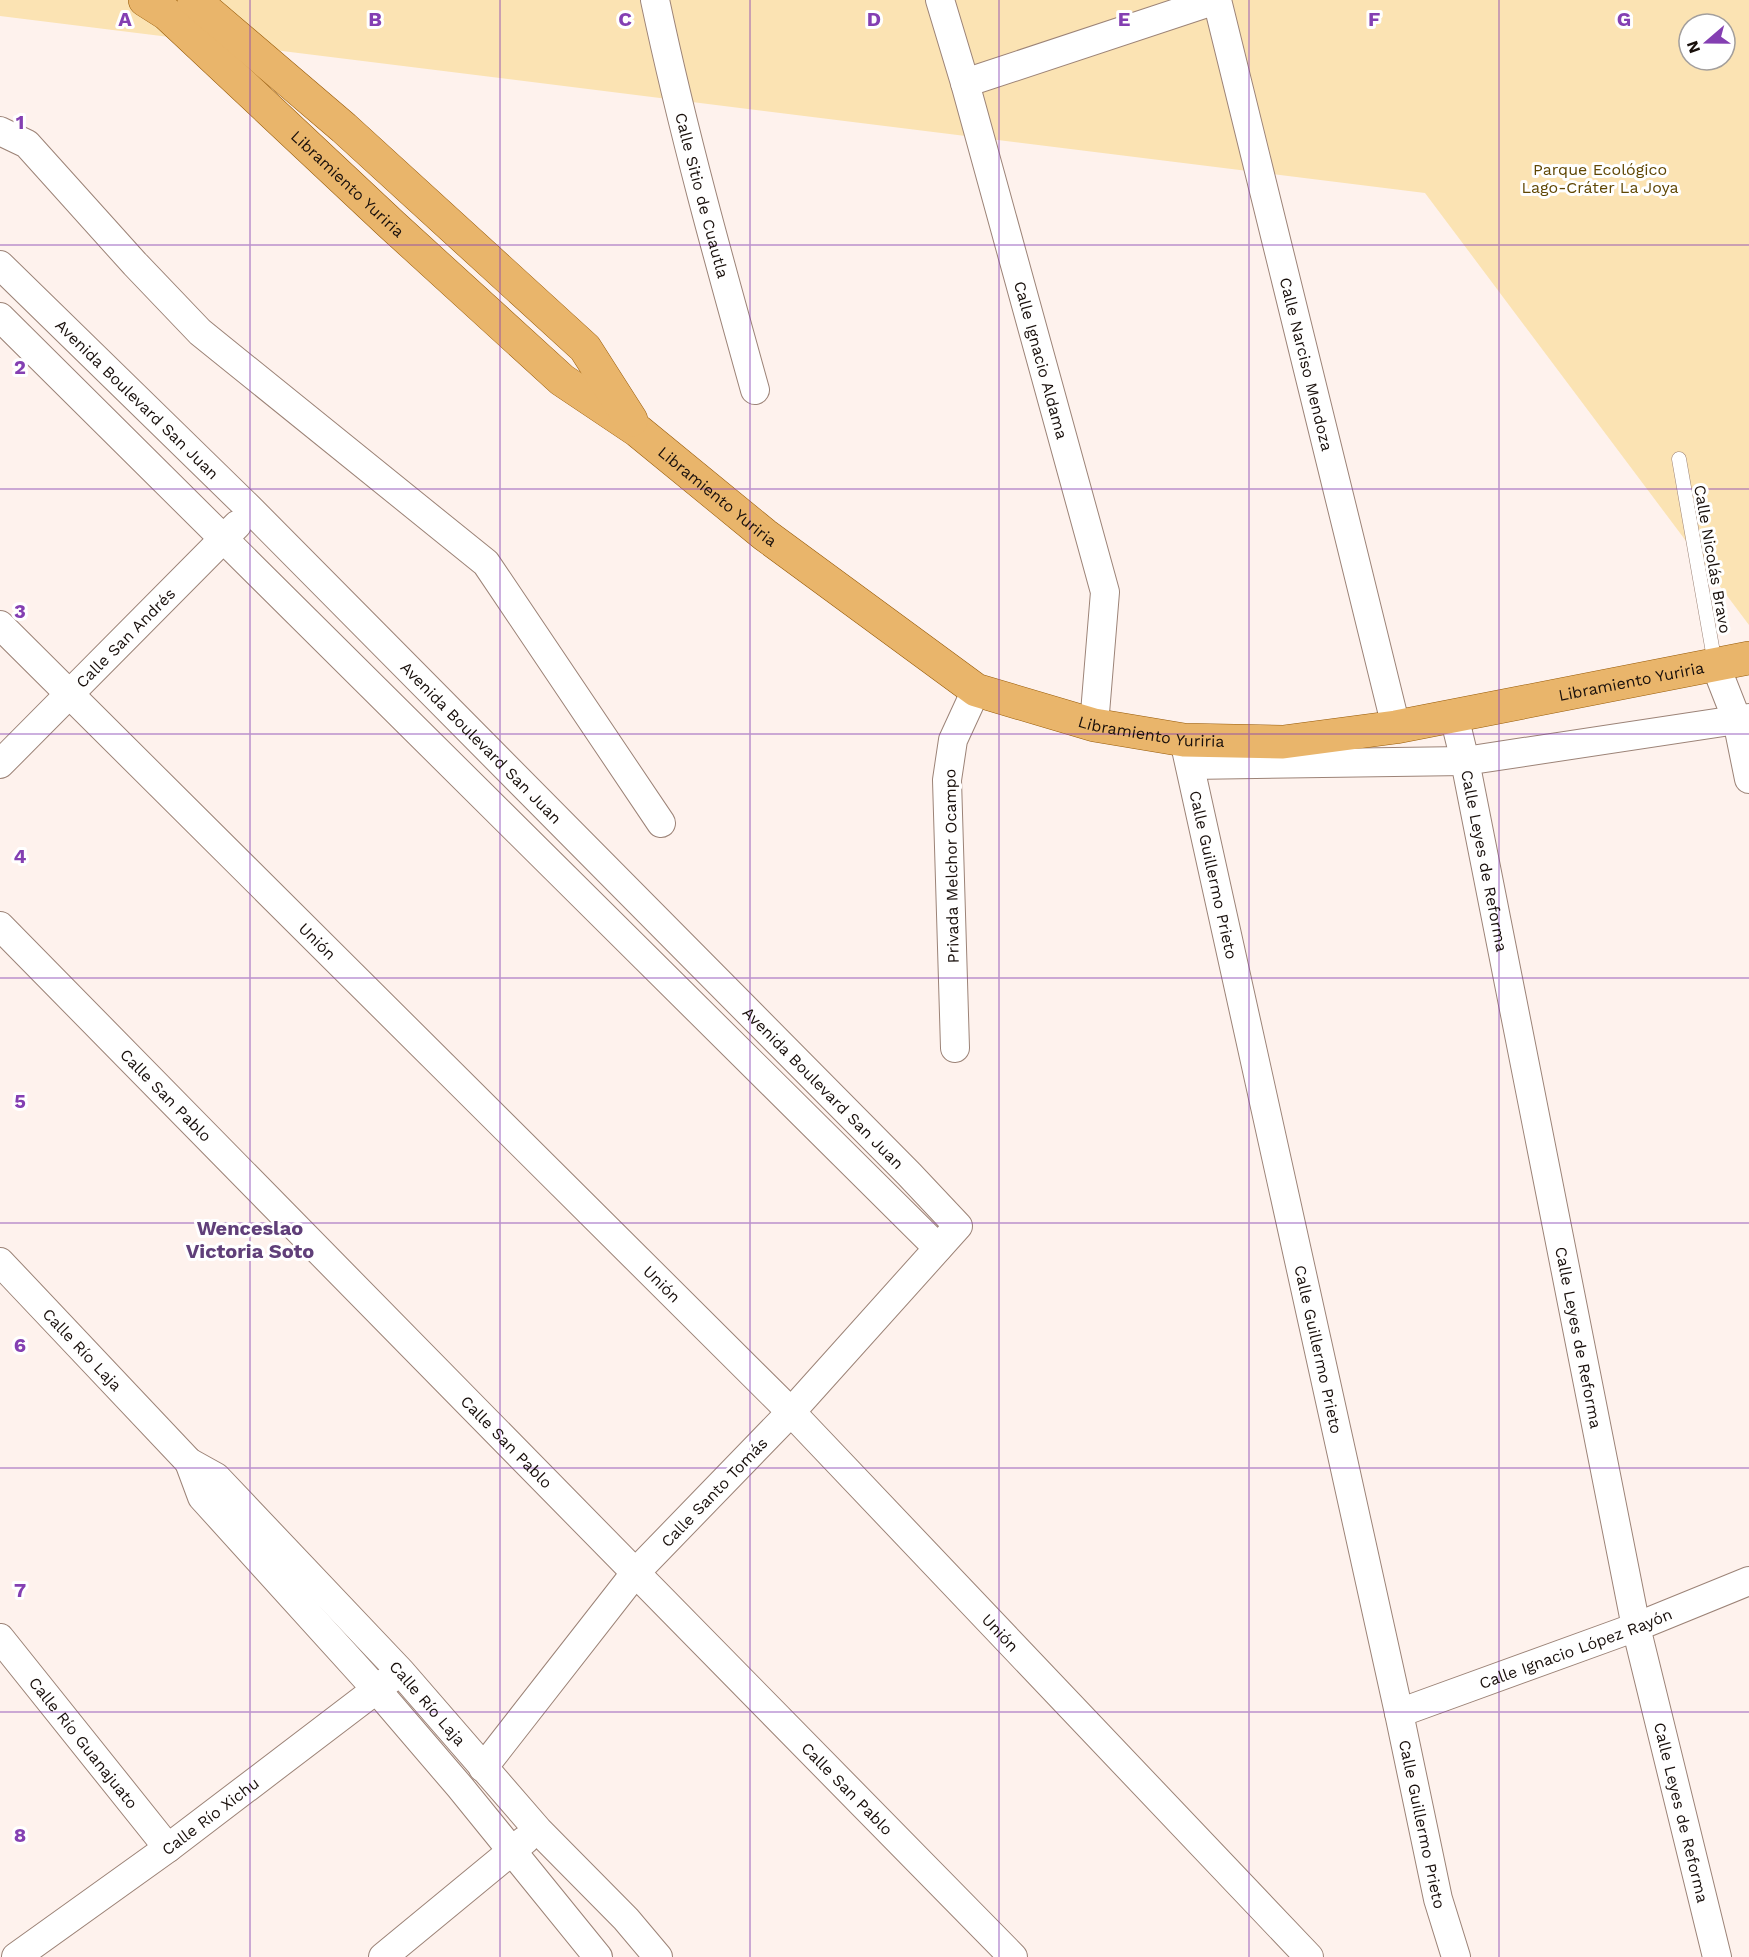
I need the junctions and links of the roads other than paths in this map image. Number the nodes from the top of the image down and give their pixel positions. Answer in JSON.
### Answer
{"nodes":[{"id":1,"x":145,"y":0,"type":"edge"},
{"id":2,"x":187,"y":0,"type":"edge"},
{"id":3,"x":194,"y":0,"type":"edge"},
{"id":4,"x":656,"y":0,"type":"edge"},
{"id":5,"x":940,"y":0,"type":"edge"},
{"id":6,"x":1217,"y":0,"type":"edge"},
{"id":7,"x":965,"y":82,"type":"junction"},
{"id":8,"x":0,"y":131,"type":"edge"},
{"id":9,"x":392,"y":225,"type":"junction"},
{"id":10,"x":0,"y":265,"type":"edge"},
{"id":11,"x":0,"y":317,"type":"edge"},
{"id":12,"x":754,"y":390,"type":"dead end"},
{"id":13,"x":638,"y":431,"type":"junction"},
{"id":14,"x":1679,"y":459,"type":"dead end"},
{"id":15,"x":250,"y":510,"type":"junction"},
{"id":16,"x":224,"y":539,"type":"junction"},
{"id":17,"x":0,"y":625,"type":"edge"},
{"id":18,"x":1749,"y":658,"type":"edge"},
{"id":19,"x":1715,"y":664,"type":"junction"},
{"id":20,"x":976,"y":690,"type":"junction"},
{"id":21,"x":70,"y":695,"type":"junction"},
{"id":22,"x":1454,"y":716,"type":"junction"},
{"id":23,"x":1743,"y":719,"type":"edge"},
{"id":24,"x":1094,"y":725,"type":"junction"},
{"id":25,"x":1396,"y":727,"type":"junction"},
{"id":26,"x":1187,"y":753,"type":"junction"},
{"id":27,"x":1465,"y":761,"type":"junction"},
{"id":28,"x":0,"y":764,"type":"edge"},
{"id":29,"x":1749,"y":779,"type":"edge"},
{"id":30,"x":661,"y":823,"type":"dead end"},
{"id":31,"x":0,"y":926,"type":"edge"},
{"id":32,"x":955,"y":1048,"type":"dead end"},
{"id":33,"x":958,"y":1226,"type":"joint"},
{"id":34,"x":938,"y":1248,"type":"junction"},
{"id":35,"x":0,"y":1262,"type":"edge"},
{"id":36,"x":791,"y":1412,"type":"junction"},
{"id":37,"x":189,"y":1462,"type":"junction"},
{"id":38,"x":636,"y":1572,"type":"junction"},
{"id":39,"x":1749,"y":1581,"type":"edge"},
{"id":40,"x":1636,"y":1627,"type":"junction"},
{"id":41,"x":0,"y":1638,"type":"edge"},
{"id":42,"x":401,"y":1672,"type":"junction"},
{"id":43,"x":376,"y":1689,"type":"junction"},
{"id":44,"x":1399,"y":1713,"type":"junction"},
{"id":45,"x":483,"y":1768,"type":"junction"},
{"id":46,"x":538,"y":1830,"type":"junction"},
{"id":47,"x":168,"y":1848,"type":"junction"},
{"id":48,"x":511,"y":1851,"type":"junction"},
{"id":49,"x":16,"y":1957,"type":"edge"},
{"id":50,"x":383,"y":1957,"type":"edge"},
{"id":51,"x":598,"y":1957,"type":"edge"},
{"id":52,"x":658,"y":1957,"type":"edge"},
{"id":53,"x":1013,"y":1957,"type":"edge"},
{"id":54,"x":1309,"y":1957,"type":"edge"},
{"id":55,"x":1456,"y":1957,"type":"edge"},
{"id":56,"x":1717,"y":1957,"type":"edge"}],
"edges":[{"from":1,"to":9,"type":"main road","name":"Libramiento Yuriria"},
{"from":2,"to":9,"type":"main road"},
{"from":3,"to":13,"type":"main road","name":"Libramiento Yuriria"},
{"from":4,"to":12,"type":"street","name":"Calle Sitio de Cuautla"},
{"from":5,"to":7,"type":"street","name":"Calle Ignacio Aldama"},
{"from":6,"to":7,"type":"street"},
{"from":6,"to":25,"type":"street","name":"Calle Narciso Mendoza"},
{"from":7,"to":24,"type":"street","name":"Calle Ignacio Aldama"},
{"from":8,"to":30,"type":"street"},
{"from":9,"to":13,"type":"main road","name":"Libramiento Yuriria"},
{"from":10,"to":15,"type":"street","name":"Avenida Boulevard San Juan"},
{"from":11,"to":16,"type":"street","name":"Avenida Boulevard San Juan"},
{"from":13,"to":20,"type":"main road","name":"Libramiento Yuriria"},
{"from":14,"to":19,"type":"lane","name":"Calle Nicolás Bravo"},
{"from":15,"to":16,"type":"street","name":"Calle San Andrés"},
{"from":15,"to":33,"type":"street","name":"Avenida Boulevard San Juan"},
{"from":16,"to":21,"type":"street","name":"Calle San Andrés"},
{"from":16,"to":34,"type":"street","name":"Avenida Boulevard San Juan"},
{"from":17,"to":21,"type":"street","name":"Unión"},
{"from":18,"to":19,"type":"main road","name":"Libramiento Yuriria"},
{"from":19,"to":22,"type":"main road","name":"Libramiento Yuriria"},
{"from":19,"to":23,"type":"street"},
{"from":20,"to":24,"type":"main road","name":"Libramiento Yuriria"},
{"from":20,"to":32,"type":"street","name":"Privada Melchor Ocampo"},
{"from":21,"to":28,"type":"street","name":"Calle San Andrés"},
{"from":21,"to":36,"type":"street","name":"Unión"},
{"from":22,"to":25,"type":"main road","name":"Libramiento Yuriria"},
{"from":22,"to":27,"type":"street","name":"Calle Leyes de Reforma"},
{"from":23,"to":27,"type":"street"},
{"from":23,"to":29,"type":"street"},
{"from":24,"to":26,"type":"main road","name":"Libramiento Yuriria"},
{"from":25,"to":26,"type":"main road","name":"Libramiento Yuriria"},
{"from":26,"to":27,"type":"street"},
{"from":26,"to":44,"type":"street","name":"Calle Guillermo Prieto"},
{"from":27,"to":40,"type":"street","name":"Calle Leyes de Reforma"},
{"from":31,"to":38,"type":"street","name":"Calle San Pablo"},
{"from":33,"to":34,"type":"street","name":"Calle Santo Tomás"},
{"from":34,"to":36,"type":"street","name":"Calle Santo Tomás"},
{"from":35,"to":37,"type":"street","name":"Calle Río Laja"},
{"from":36,"to":38,"type":"street","name":"Calle Santo Tomás"},
{"from":36,"to":54,"type":"street","name":"Unión"},
{"from":37,"to":42,"type":"street","name":"Calle Río Laja"},
{"from":37,"to":43,"type":"street","name":"Calle Río Laja"},
{"from":38,"to":45,"type":"street","name":"Calle Santo Tomás"},
{"from":38,"to":53,"type":"street","name":"Calle San Pablo"},
{"from":39,"to":40,"type":"street","name":"Calle Ignacio López Rayón"},
{"from":40,"to":44,"type":"street","name":"Calle Ignacio López Rayón"},
{"from":40,"to":56,"type":"street","name":"Calle Leyes de Reforma"},
{"from":41,"to":47,"type":"street","name":"Calle Río Guanajuato"},
{"from":42,"to":43,"type":"street","name":"Calle Río Xichu"},
{"from":42,"to":45,"type":"street","name":"Calle Río Laja"},
{"from":43,"to":47,"type":"street","name":"Calle Río Xichu"},
{"from":43,"to":48,"type":"street","name":"Calle Río Laja"},
{"from":44,"to":55,"type":"street","name":"Calle Guillermo Prieto"},
{"from":45,"to":46,"type":"street","name":"Calle Río Laja"},
{"from":46,"to":48,"type":"street"},
{"from":46,"to":52,"type":"street","name":"Calle Río Laja"},
{"from":47,"to":49,"type":"street","name":"Calle Río Xichu"},
{"from":48,"to":50,"type":"street"},
{"from":48,"to":51,"type":"street","name":"Calle Río Laja"}]}
